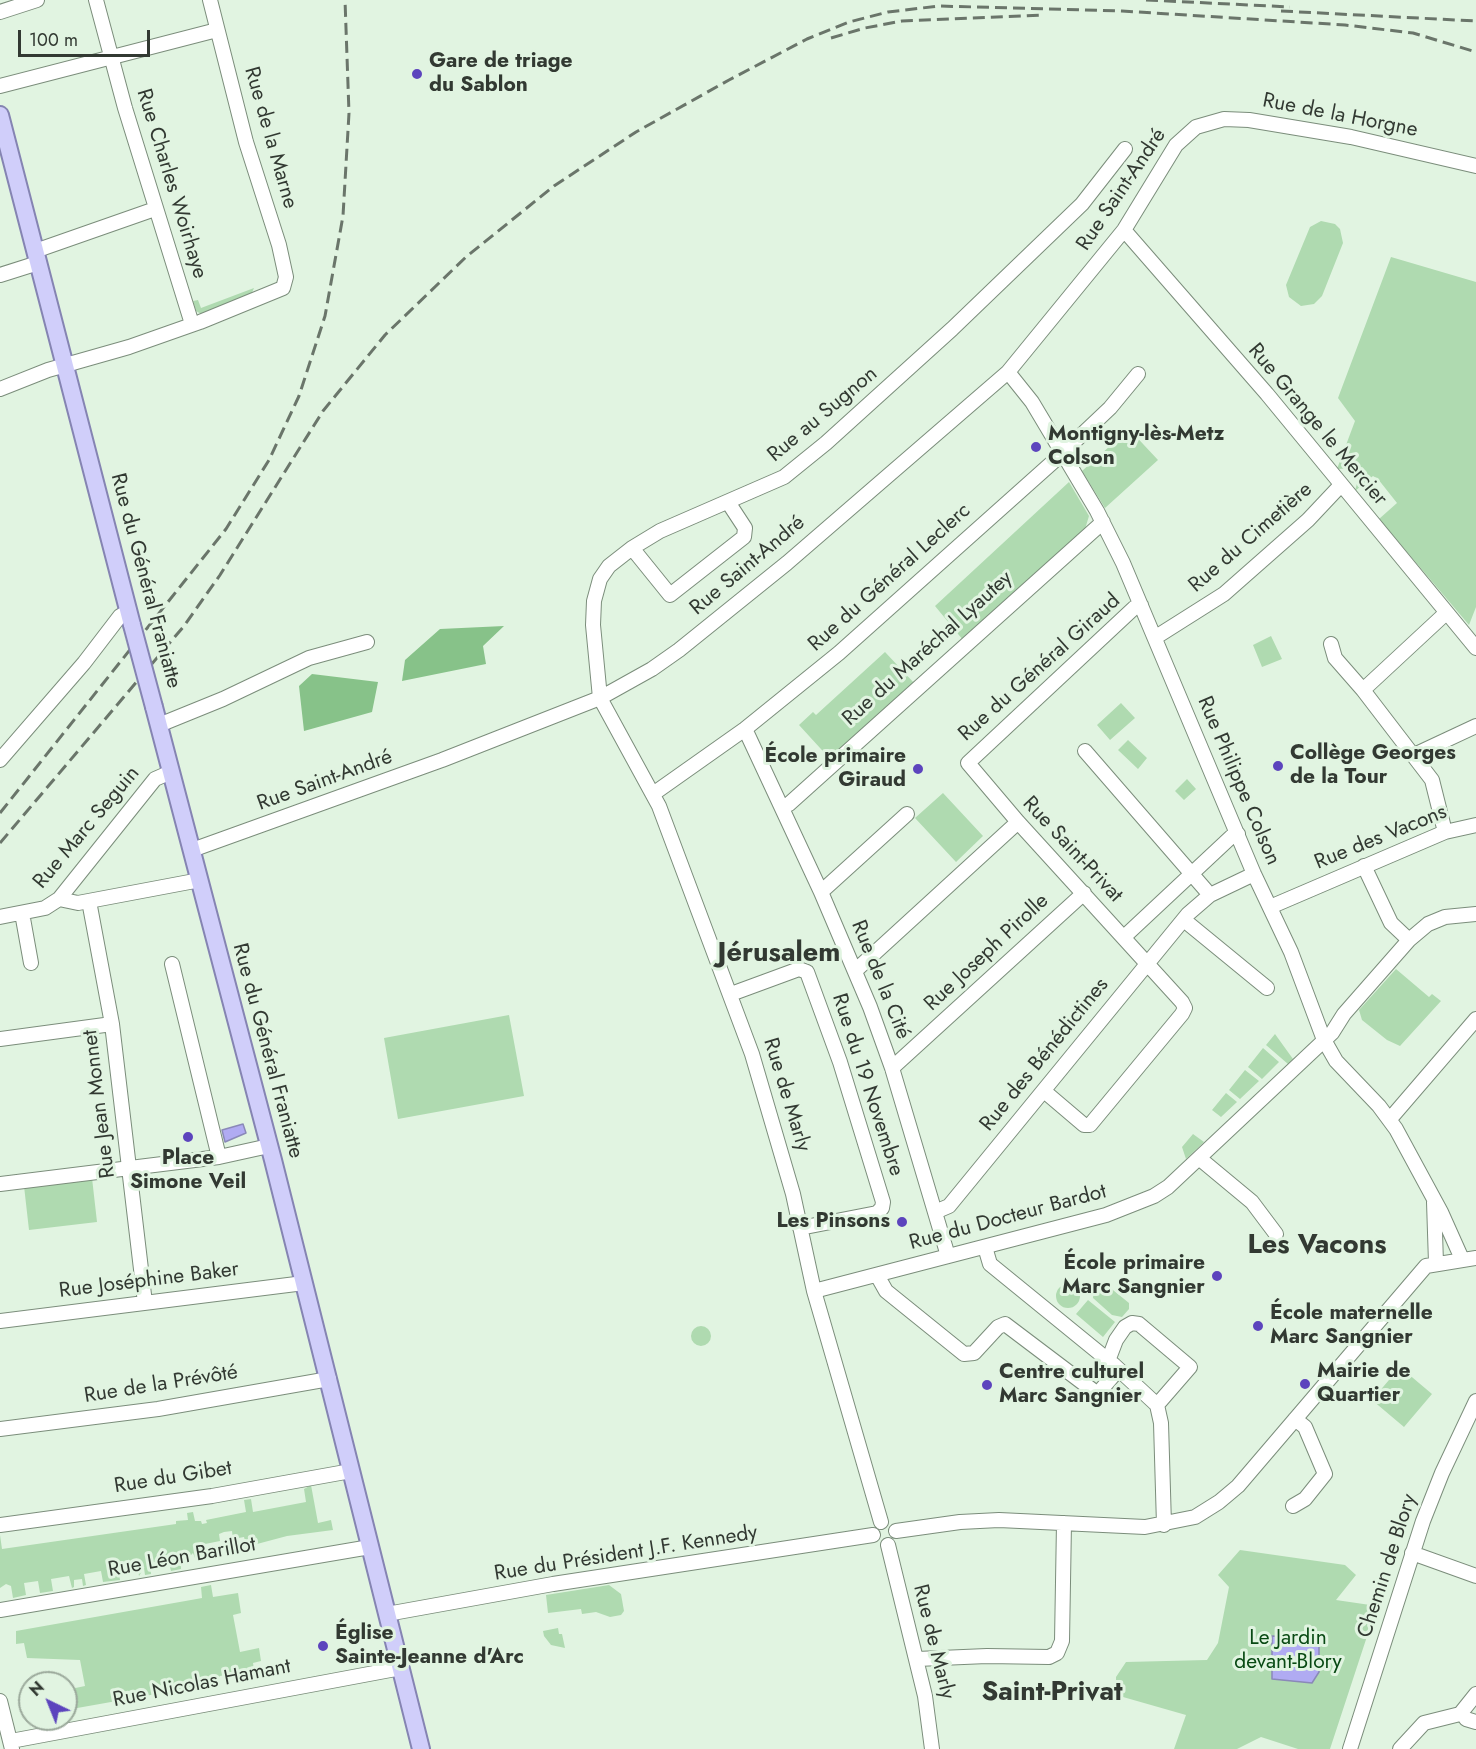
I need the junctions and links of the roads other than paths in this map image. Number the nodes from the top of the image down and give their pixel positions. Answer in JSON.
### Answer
{"nodes":[{"id":1,"x":37,"y":0,"type":"edge"},
{"id":2,"x":96,"y":0,"type":"edge"},
{"id":3,"x":210,"y":0,"type":"edge"},
{"id":4,"x":0,"y":12,"type":"edge"},
{"id":5,"x":217,"y":30,"type":"junction"},
{"id":6,"x":111,"y":56,"type":"junction"},
{"id":7,"x":0,"y":86,"type":"edge"},
{"id":8,"x":0,"y":115,"type":"edge"},
{"id":9,"x":1196,"y":127,"type":"joint"},
{"id":10,"x":1125,"y":149,"type":"dead end"},
{"id":11,"x":1476,"y":166,"type":"edge"},
{"id":12,"x":156,"y":209,"type":"junction"},
{"id":13,"x":1124,"y":230,"type":"junction"},
{"id":14,"x":36,"y":257,"type":"junction"},
{"id":15,"x":0,"y":274,"type":"edge"},
{"id":16,"x":192,"y":324,"type":"junction"},
{"id":17,"x":64,"y":366,"type":"junction"},
{"id":18,"x":1008,"y":372,"type":"junction"},
{"id":19,"x":1138,"y":374,"type":"dead end"},
{"id":20,"x":0,"y":389,"type":"edge"},
{"id":21,"x":1062,"y":453,"type":"junction"},
{"id":22,"x":1340,"y":486,"type":"junction"},
{"id":23,"x":728,"y":502,"type":"junction"},
{"id":24,"x":1102,"y":522,"type":"junction"},
{"id":25,"x":632,"y":548,"type":"junction"},
{"id":26,"x":1141,"y":605,"type":"junction"},
{"id":27,"x":1446,"y":613,"type":"junction"},
{"id":28,"x":130,"y":618,"type":"junction"},
{"id":29,"x":1156,"y":637,"type":"junction"},
{"id":30,"x":367,"y":642,"type":"dead end"},
{"id":31,"x":1331,"y":644,"type":"dead end"},
{"id":32,"x":1476,"y":648,"type":"edge"},
{"id":33,"x":1363,"y":690,"type":"junction"},
{"id":34,"x":600,"y":698,"type":"junction"},
{"id":35,"x":159,"y":725,"type":"junction"},
{"id":36,"x":1476,"y":726,"type":"edge"},
{"id":37,"x":745,"y":729,"type":"junction"},
{"id":38,"x":1085,"y":751,"type":"dead end"},
{"id":39,"x":1414,"y":755,"type":"junction"},
{"id":40,"x":0,"y":760,"type":"edge"},
{"id":41,"x":968,"y":763,"type":"joint"},
{"id":42,"x":171,"y":772,"type":"junction"},
{"id":43,"x":653,"y":794,"type":"junction"},
{"id":44,"x":782,"y":807,"type":"junction"},
{"id":45,"x":907,"y":814,"type":"dead end"},
{"id":46,"x":1018,"y":822,"type":"junction"},
{"id":47,"x":1476,"y":825,"type":"edge"},
{"id":48,"x":1445,"y":832,"type":"junction"},
{"id":49,"x":1238,"y":834,"type":"junction"},
{"id":50,"x":192,"y":850,"type":"junction"},
{"id":51,"x":1364,"y":866,"type":"junction"},
{"id":52,"x":1192,"y":873,"type":"junction"},
{"id":53,"x":1254,"y":874,"type":"junction"},
{"id":54,"x":200,"y":880,"type":"junction"},
{"id":55,"x":821,"y":892,"type":"junction"},
{"id":56,"x":1084,"y":893,"type":"junction"},
{"id":57,"x":1210,"y":895,"type":"junction"},
{"id":58,"x":59,"y":900,"type":"junction"},
{"id":59,"x":89,"y":901,"type":"junction"},
{"id":60,"x":1270,"y":907,"type":"junction"},
{"id":61,"x":22,"y":913,"type":"junction"},
{"id":62,"x":1476,"y":914,"type":"edge"},
{"id":63,"x":0,"y":916,"type":"edge"},
{"id":64,"x":1184,"y":920,"type":"junction"},
{"id":65,"x":1124,"y":937,"type":"junction"},
{"id":66,"x":1409,"y":940,"type":"junction"},
{"id":67,"x":31,"y":963,"type":"dead end"},
{"id":68,"x":1148,"y":963,"type":"junction"},
{"id":69,"x":172,"y":964,"type":"dead end"},
{"id":70,"x":855,"y":972,"type":"junction"},
{"id":71,"x":1267,"y":988,"type":"dead end"},
{"id":72,"x":731,"y":994,"type":"junction"},
{"id":73,"x":1476,"y":1019,"type":"edge"},
{"id":74,"x":112,"y":1024,"type":"junction"},
{"id":75,"x":0,"y":1039,"type":"edge"},
{"id":76,"x":1324,"y":1040,"type":"junction"},
{"id":77,"x":892,"y":1068,"type":"junction"},
{"id":78,"x":1044,"y":1091,"type":"junction"},
{"id":79,"x":1390,"y":1119,"type":"junction"},
{"id":80,"x":269,"y":1146,"type":"junction"},
{"id":81,"x":219,"y":1157,"type":"junction"},
{"id":82,"x":1198,"y":1158,"type":"junction"},
{"id":83,"x":129,"y":1167,"type":"junction"},
{"id":84,"x":0,"y":1184,"type":"edge"},
{"id":85,"x":1434,"y":1202,"type":"junction"},
{"id":86,"x":935,"y":1212,"type":"junction"},
{"id":87,"x":800,"y":1228,"type":"junction"},
{"id":88,"x":1276,"y":1233,"type":"dead end"},
{"id":89,"x":985,"y":1247,"type":"junction"},
{"id":90,"x":948,"y":1256,"type":"junction"},
{"id":91,"x":1469,"y":1259,"type":"edge"},
{"id":92,"x":1436,"y":1263,"type":"junction"},
{"id":93,"x":877,"y":1275,"type":"junction"},
{"id":94,"x":304,"y":1283,"type":"junction"},
{"id":95,"x":814,"y":1291,"type":"junction"},
{"id":96,"x":145,"y":1303,"type":"junction"},
{"id":97,"x":0,"y":1321,"type":"edge"},
{"id":98,"x":1113,"y":1366,"type":"junction"},
{"id":99,"x":329,"y":1380,"type":"junction"},
{"id":100,"x":1476,"y":1401,"type":"edge"},
{"id":101,"x":1157,"y":1406,"type":"junction"},
{"id":102,"x":1295,"y":1419,"type":"junction"},
{"id":103,"x":0,"y":1429,"type":"edge"},
{"id":104,"x":351,"y":1471,"type":"junction"},
{"id":105,"x":1293,"y":1506,"type":"dead end"},
{"id":106,"x":881,"y":1522,"type":"junction"},
{"id":107,"x":1064,"y":1523,"type":"junction"},
{"id":108,"x":0,"y":1525,"type":"edge"},
{"id":109,"x":1164,"y":1525,"type":"junction"},
{"id":110,"x":896,"y":1531,"type":"junction"},
{"id":111,"x":873,"y":1535,"type":"junction"},
{"id":112,"x":888,"y":1545,"type":"junction"},
{"id":113,"x":370,"y":1546,"type":"junction"},
{"id":114,"x":1412,"y":1553,"type":"junction"},
{"id":115,"x":1476,"y":1576,"type":"edge"},
{"id":116,"x":0,"y":1610,"type":"edge"},
{"id":117,"x":387,"y":1614,"type":"junction"},
{"id":118,"x":917,"y":1659,"type":"junction"},
{"id":119,"x":401,"y":1668,"type":"junction"},
{"id":120,"x":1476,"y":1694,"type":"edge"},
{"id":121,"x":0,"y":1701,"type":"edge"},
{"id":122,"x":12,"y":1745,"type":"edge"},
{"id":123,"x":421,"y":1749,"type":"edge"},
{"id":124,"x":932,"y":1749,"type":"edge"},
{"id":125,"x":1350,"y":1749,"type":"edge"},
{"id":126,"x":1400,"y":1749,"type":"edge"}],
"edges":[{"from":1,"to":4,"type":"street"},
{"from":2,"to":6,"type":"street","name":"Rue Charles Woirhaye"},
{"from":3,"to":5,"type":"street","name":"Rue de la Marne"},
{"from":5,"to":6,"type":"street"},
{"from":5,"to":16,"type":"street","name":"Rue de la Marne"},
{"from":6,"to":7,"type":"street"},
{"from":6,"to":12,"type":"street","name":"Rue Charles Woirhaye"},
{"from":8,"to":14,"type":"main road","name":"Rue du Général Franiatte"},
{"from":9,"to":11,"type":"street","name":"Rue de la Horgne"},
{"from":9,"to":13,"type":"street","name":"Rue Saint-André"},
{"from":10,"to":23,"type":"street","name":"Rue au Sugnon"},
{"from":12,"to":14,"type":"street"},
{"from":12,"to":16,"type":"street","name":"Rue Charles Woirhaye"},
{"from":13,"to":18,"type":"street","name":"Rue Saint-André"},
{"from":13,"to":22,"type":"street","name":"Rue Grange le Mercier"},
{"from":14,"to":15,"type":"street"},
{"from":14,"to":17,"type":"main road","name":"Rue du Général Franiatte"},
{"from":16,"to":17,"type":"street"},
{"from":17,"to":20,"type":"street"},
{"from":17,"to":28,"type":"main road","name":"Rue du Général Franiatte"},
{"from":18,"to":21,"type":"street","name":"Rue Philippe Colson"},
{"from":18,"to":34,"type":"street","name":"Rue Saint-André"},
{"from":19,"to":21,"type":"street","name":"Rue du Général Leclerc"},
{"from":21,"to":24,"type":"street","name":"Rue Philippe Colson"},
{"from":21,"to":37,"type":"street","name":"Rue du Général Leclerc"},
{"from":22,"to":27,"type":"street","name":"Rue Grange le Mercier"},
{"from":22,"to":29,"type":"street","name":"Rue du Cimetière"},
{"from":23,"to":25,"type":"street","name":"Rue au Sugnon"},
{"from":23,"to":25,"type":"street"},
{"from":24,"to":26,"type":"street","name":"Rue Philippe Colson"},
{"from":24,"to":44,"type":"street","name":"Rue du Maréchal Lyautey"},
{"from":25,"to":34,"type":"street","name":"Rue au Sugnon"},
{"from":26,"to":29,"type":"street","name":"Rue Philippe Colson"},
{"from":26,"to":41,"type":"street","name":"Rue du Général Giraud"},
{"from":27,"to":32,"type":"street","name":"Rue Grange le Mercier"},
{"from":27,"to":33,"type":"street"},
{"from":28,"to":35,"type":"main road","name":"Rue du Général Franiatte","bridge":true},
{"from":28,"to":40,"type":"street"},
{"from":29,"to":49,"type":"street","name":"Rue Philippe Colson"},
{"from":30,"to":35,"type":"street"},
{"from":31,"to":33,"type":"street"},
{"from":33,"to":39,"type":"street"},
{"from":34,"to":43,"type":"street","name":"Rue de Marly"},
{"from":34,"to":50,"type":"street","name":"Rue Saint-André"},
{"from":35,"to":42,"type":"main road","name":"Rue du Général Franiatte"},
{"from":36,"to":39,"type":"street"},
{"from":37,"to":43,"type":"street","name":"Rue du Général Leclerc"},
{"from":37,"to":44,"type":"street","name":"Rue de la Cité"},
{"from":38,"to":52,"type":"street"},
{"from":39,"to":48,"type":"street"},
{"from":41,"to":46,"type":"street","name":"Rue Saint-Privat"},
{"from":42,"to":50,"type":"main road","name":"Rue du Général Franiatte"},
{"from":42,"to":58,"type":"street","name":"Rue Marc Seguin"},
{"from":43,"to":72,"type":"street","name":"Rue de Marly"},
{"from":44,"to":55,"type":"street","name":"Rue de la Cité"},
{"from":45,"to":55,"type":"street"},
{"from":46,"to":56,"type":"street","name":"Rue Saint-Privat"},
{"from":46,"to":70,"type":"street"},
{"from":47,"to":48,"type":"street","name":"Rue des Vacons"},
{"from":48,"to":51,"type":"street","name":"Rue des Vacons"},
{"from":49,"to":52,"type":"street"},
{"from":49,"to":53,"type":"street","name":"Rue Philippe Colson"},
{"from":50,"to":54,"type":"main road","name":"Rue du Général Franiatte"},
{"from":51,"to":60,"type":"street","name":"Rue des Vacons"},
{"from":51,"to":66,"type":"street"},
{"from":52,"to":57,"type":"street"},
{"from":52,"to":65,"type":"street"},
{"from":53,"to":57,"type":"street","name":"Rue des Bénédictines"},
{"from":53,"to":60,"type":"street","name":"Rue Philippe Colson"},
{"from":54,"to":59,"type":"street"},
{"from":54,"to":80,"type":"main road","name":"Rue du Général Franiatte"},
{"from":55,"to":70,"type":"street","name":"Rue de la Cité"},
{"from":56,"to":65,"type":"street","name":"Rue Saint-Privat"},
{"from":56,"to":77,"type":"street","name":"Rue Joseph Pirolle"},
{"from":57,"to":64,"type":"street","name":"Rue des Bénédictines"},
{"from":58,"to":59,"type":"street"},
{"from":58,"to":61,"type":"street","name":"Rue Marc Seguin"},
{"from":59,"to":74,"type":"street","name":"Rue Jean Monnet"},
{"from":60,"to":76,"type":"street","name":"Rue Philippe Colson"},
{"from":61,"to":63,"type":"street","name":"Rue Marc Seguin"},
{"from":61,"to":67,"type":"street"},
{"from":62,"to":66,"type":"street","name":"Rue du Docteur Bardot"},
{"from":64,"to":68,"type":"street","name":"Rue des Bénédictines"},
{"from":64,"to":71,"type":"street"},
{"from":65,"to":68,"type":"street","name":"Rue Saint-Privat"},
{"from":66,"to":76,"type":"street","name":"Rue du Docteur Bardot"},
{"from":68,"to":78,"type":"street","name":"Rue des Bénédictines"},
{"from":68,"to":78,"type":"street","name":"Rue Saint-Privat"},
{"from":69,"to":81,"type":"street"},
{"from":70,"to":77,"type":"street","name":"Rue de la Cité"},
{"from":72,"to":87,"type":"street","name":"Rue de Marly"},
{"from":72,"to":87,"type":"street","name":"Rue du 19 Novembre"},
{"from":73,"to":79,"type":"street"},
{"from":74,"to":75,"type":"street"},
{"from":74,"to":83,"type":"street","name":"Rue Jean Monnet"},
{"from":76,"to":79,"type":"street","name":"Rue Philippe Colson"},
{"from":76,"to":82,"type":"street","name":"Rue du Docteur Bardot"},
{"from":77,"to":86,"type":"street","name":"Rue de la Cité"},
{"from":78,"to":86,"type":"street","name":"Rue des Bénédictines"},
{"from":79,"to":85,"type":"street","name":"Rue Philippe Colson"},
{"from":80,"to":81,"type":"street"},
{"from":80,"to":94,"type":"main road","name":"Rue du Général Franiatte"},
{"from":81,"to":83,"type":"street"},
{"from":82,"to":88,"type":"street"},
{"from":82,"to":89,"type":"street","name":"Rue du Docteur Bardot"},
{"from":83,"to":84,"type":"street"},
{"from":83,"to":96,"type":"street","name":"Rue Jean Monnet"},
{"from":85,"to":91,"type":"street","name":"Rue Philippe Colson"},
{"from":85,"to":92,"type":"street","name":"Rue Philippe Colson"},
{"from":86,"to":90,"type":"street","name":"Rue de la Cité"},
{"from":87,"to":95,"type":"street","name":"Rue de Marly"},
{"from":89,"to":90,"type":"street","name":"Rue du Docteur Bardot"},
{"from":89,"to":98,"type":"street"},
{"from":90,"to":93,"type":"street","name":"Rue du Docteur Bardot"},
{"from":91,"to":92,"type":"street"},
{"from":92,"to":102,"type":"street"},
{"from":93,"to":95,"type":"street","name":"Rue du Docteur Bardot"},
{"from":93,"to":98,"type":"street"},
{"from":94,"to":96,"type":"street","name":"Rue Joséphine Baker"},
{"from":94,"to":99,"type":"main road","name":"Rue du Général Franiatte"},
{"from":95,"to":106,"type":"street","name":"Rue de Marly"},
{"from":96,"to":97,"type":"street","name":"Rue Joséphine Baker"},
{"from":98,"to":101,"type":"street"},
{"from":98,"to":101,"type":"street"},
{"from":99,"to":103,"type":"street","name":"Rue de la Prévôté"},
{"from":99,"to":104,"type":"main road","name":"Rue du Général Franiatte"},
{"from":100,"to":114,"type":"street","name":"Chemin de Blory"},
{"from":101,"to":109,"type":"street"},
{"from":102,"to":105,"type":"street"},
{"from":102,"to":109,"type":"street"},
{"from":104,"to":108,"type":"street","name":"Rue du Gibet"},
{"from":104,"to":113,"type":"main road","name":"Rue du Général Franiatte"},
{"from":106,"to":110,"type":"street"},
{"from":106,"to":111,"type":"street"},
{"from":107,"to":109,"type":"street"},
{"from":107,"to":110,"type":"street"},
{"from":107,"to":118,"type":"street"},
{"from":110,"to":112,"type":"street"},
{"from":111,"to":112,"type":"street"},
{"from":111,"to":117,"type":"street","name":"Rue du Président J.F. Kennedy"},
{"from":112,"to":118,"type":"street","name":"Rue de Marly"},
{"from":113,"to":116,"type":"street","name":"Rue Léon Barillot"},
{"from":113,"to":117,"type":"main road","name":"Rue du Général Franiatte"},
{"from":114,"to":115,"type":"street"},
{"from":114,"to":125,"type":"street","name":"Chemin de Blory"},
{"from":117,"to":119,"type":"main road","name":"Rue du Général Franiatte"},
{"from":118,"to":124,"type":"street","name":"Rue de Marly"},
{"from":119,"to":122,"type":"street","name":"Rue Nicolas Hamant"},
{"from":119,"to":123,"type":"main road","name":"Rue du Général Franiatte"},
{"from":120,"to":126,"type":"street"},
{"from":121,"to":122,"type":"street"}]}
